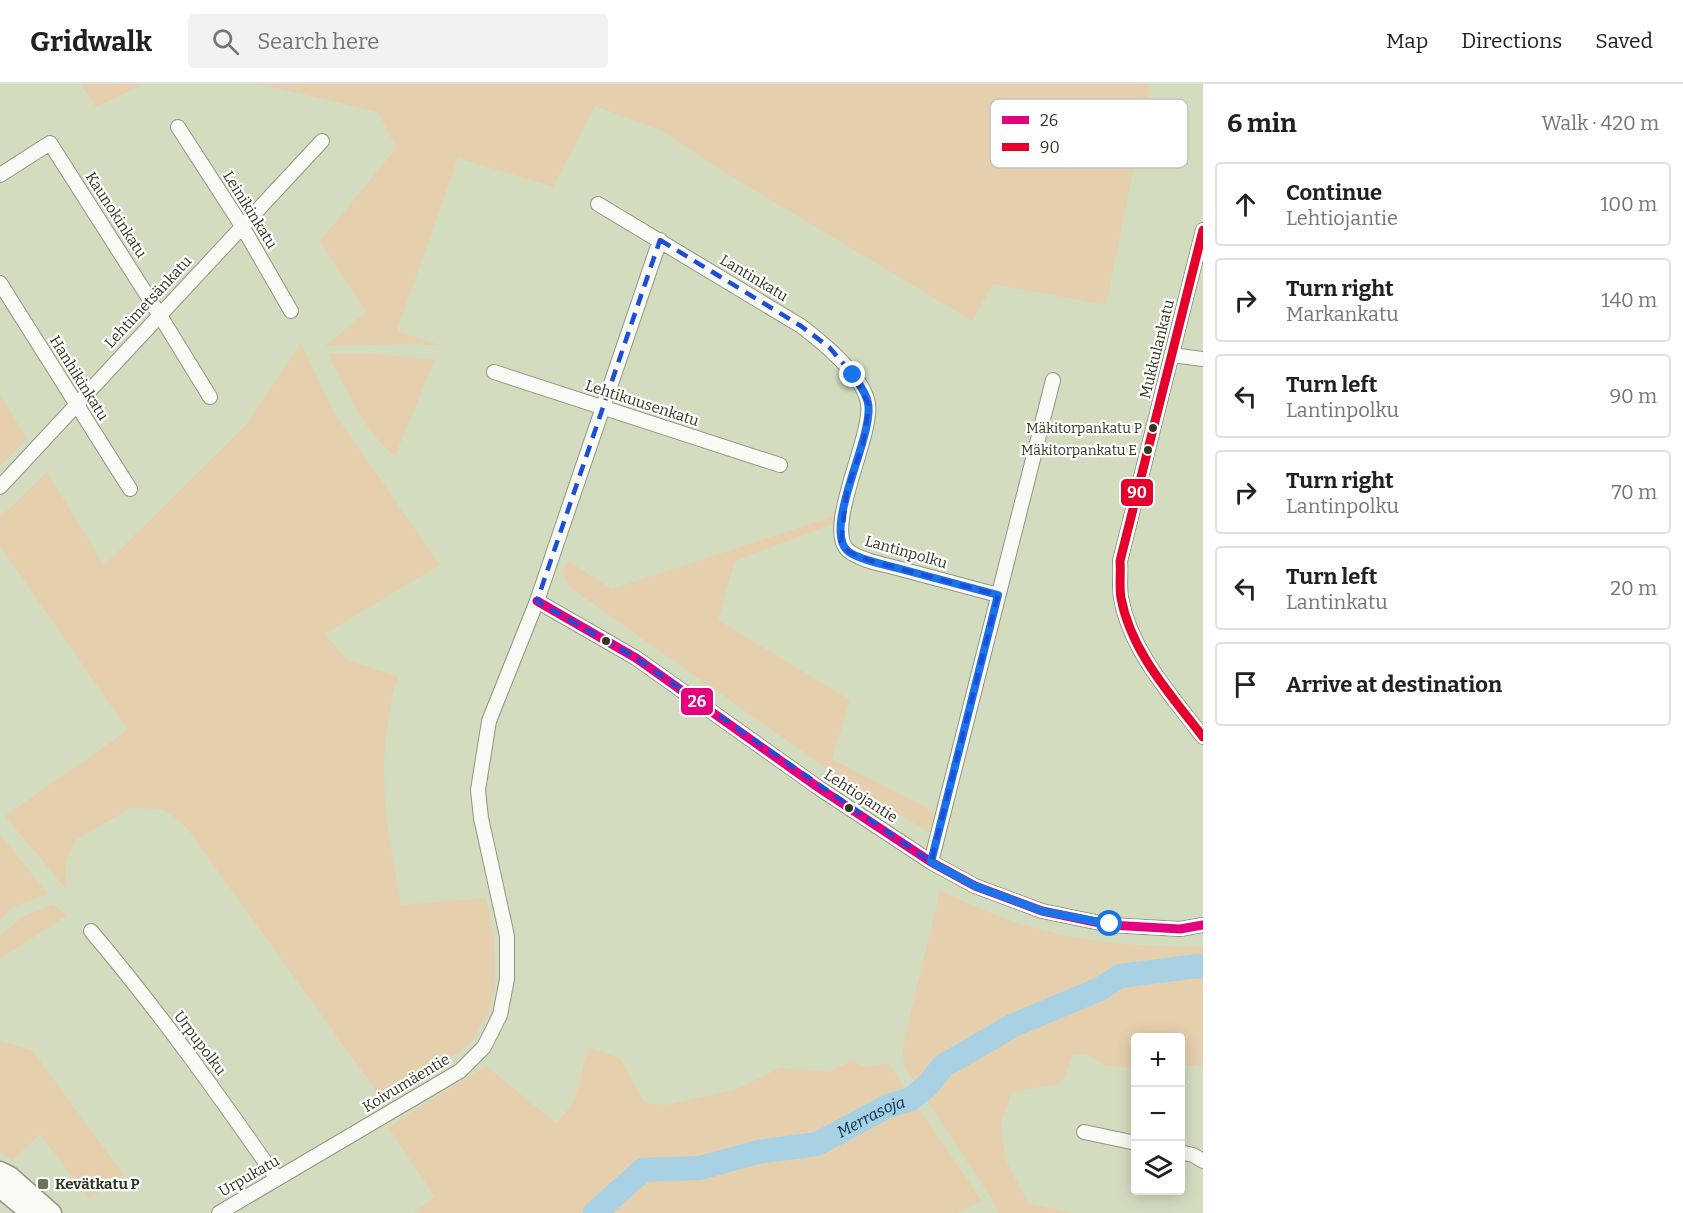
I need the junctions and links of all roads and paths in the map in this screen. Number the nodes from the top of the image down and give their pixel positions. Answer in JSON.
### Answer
{"nodes":[{"id":1,"x":178,"y":127,"type":"dead end"},
{"id":2,"x":322,"y":141,"type":"dead end"},
{"id":3,"x":0,"y":175,"type":"edge"},
{"id":4,"x":598,"y":204,"type":"dead end"},
{"id":5,"x":242,"y":226,"type":"junction"},
{"id":6,"x":1203,"y":230,"type":"edge"},
{"id":7,"x":660,"y":240,"type":"junction"},
{"id":8,"x":0,"y":283,"type":"edge"},
{"id":9,"x":291,"y":311,"type":"dead end"},
{"id":10,"x":159,"y":314,"type":"junction"},
{"id":11,"x":1172,"y":355,"type":"junction"},
{"id":12,"x":1203,"y":359,"type":"edge"},
{"id":13,"x":495,"y":372,"type":"dead end"},
{"id":14,"x":1053,"y":380,"type":"dead end"},
{"id":15,"x":210,"y":397,"type":"dead end"},
{"id":16,"x":76,"y":405,"type":"junction"},
{"id":17,"x":868,"y":405,"type":"joint"},
{"id":18,"x":603,"y":408,"type":"junction"},
{"id":19,"x":780,"y":465,"type":"dead end"},
{"id":20,"x":0,"y":487,"type":"edge"},
{"id":21,"x":130,"y":489,"type":"dead end"},
{"id":22,"x":998,"y":595,"type":"junction"},
{"id":23,"x":537,"y":601,"type":"junction"},
{"id":24,"x":1203,"y":737,"type":"edge"},
{"id":25,"x":931,"y":862,"type":"junction"},
{"id":26,"x":1203,"y":925,"type":"edge"},
{"id":27,"x":91,"y":931,"type":"dead end"},
{"id":28,"x":1084,"y":1132,"type":"dead end"},
{"id":29,"x":1131,"y":1142,"type":"edge"},
{"id":30,"x":1185,"y":1153,"type":"edge"},
{"id":31,"x":1203,"y":1161,"type":"edge"},
{"id":32,"x":296,"y":1168,"type":"joint"},
{"id":33,"x":0,"y":1171,"type":"edge"},
{"id":34,"x":277,"y":1179,"type":"junction"},
{"id":35,"x":0,"y":1188,"type":"edge"},
{"id":36,"x":30,"y":1213,"type":"edge"},
{"id":37,"x":52,"y":1213,"type":"edge"},
{"id":38,"x":219,"y":1213,"type":"edge"}],
"edges":[{"from":1,"to":5,"type":"street","name":"Leinikinkatu"},
{"from":2,"to":5,"type":"street","name":"Lehtimetsänkatu"},
{"from":3,"to":10,"type":"street","name":"Kaunokinkatu"},
{"from":4,"to":7,"type":"street","name":"Lantinkatu"},
{"from":5,"to":9,"type":"street","name":"Leinikinkatu"},
{"from":5,"to":10,"type":"street","name":"Lehtimetsänkatu"},
{"from":6,"to":11,"type":"street","name":"Mukkulankatu"},
{"from":7,"to":17,"type":"street","name":"Lantinkatu"},
{"from":7,"to":18,"type":"street","name":"Koivumäentie"},
{"from":8,"to":16,"type":"street","name":"Hanhikinkatu"},
{"from":10,"to":15,"type":"street","name":"Kaunokinkatu"},
{"from":10,"to":16,"type":"street","name":"Lehtimetsänkatu"},
{"from":11,"to":12,"type":"street"},
{"from":11,"to":24,"type":"street","name":"Mukkulankatu"},
{"from":13,"to":18,"type":"street","name":"Lehtikuusenkatu"},
{"from":14,"to":22,"type":"street"},
{"from":16,"to":20,"type":"street","name":"Lehtimetsänkatu"},
{"from":16,"to":21,"type":"street","name":"Hanhikinkatu"},
{"from":17,"to":22,"type":"street","name":"Lantinpolku"},
{"from":18,"to":19,"type":"street","name":"Lehtikuusenkatu"},
{"from":18,"to":23,"type":"street","name":"Koivumäentie"},
{"from":22,"to":25,"type":"street"},
{"from":23,"to":25,"type":"street","name":"Lehtiojantie"},
{"from":23,"to":32,"type":"street","name":"Koivumäentie"},
{"from":25,"to":26,"type":"street","name":"Lehtiojantie"},
{"from":27,"to":34,"type":"street","name":"Urpupolku"},
{"from":28,"to":29,"type":"street"},
{"from":30,"to":31,"type":"street"},
{"from":32,"to":34,"type":"street","name":"Urpukatu"},
{"from":33,"to":37,"type":"street"},
{"from":34,"to":38,"type":"street","name":"Urpukatu"},
{"from":35,"to":36,"type":"street"}]}
